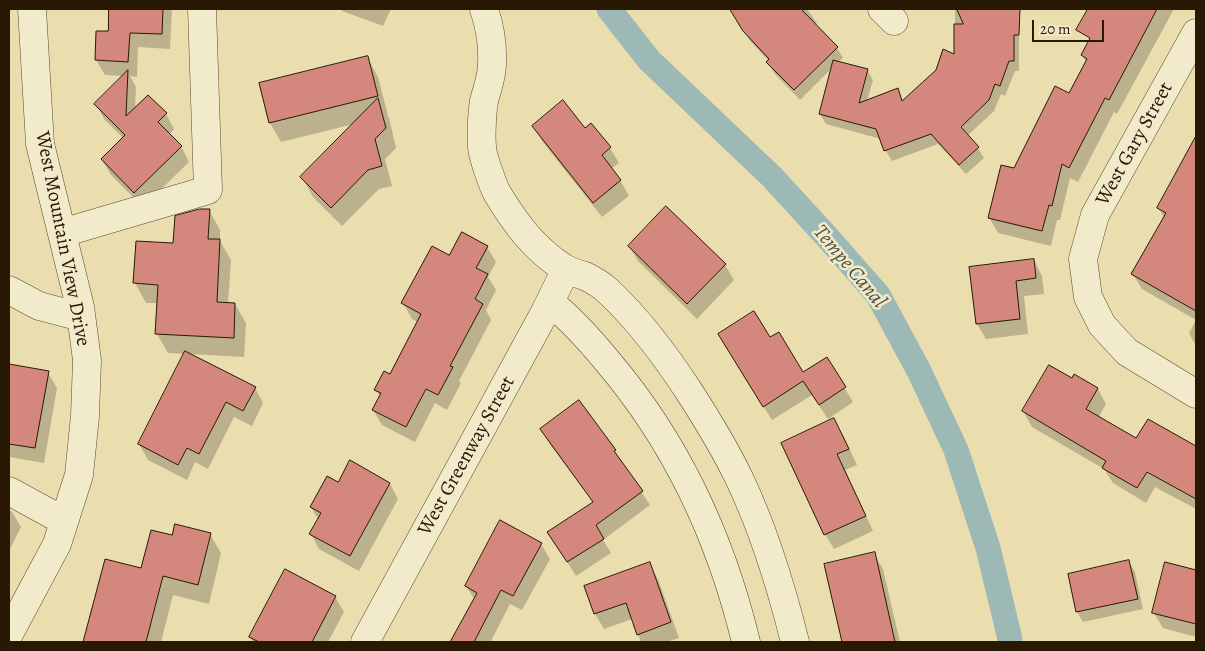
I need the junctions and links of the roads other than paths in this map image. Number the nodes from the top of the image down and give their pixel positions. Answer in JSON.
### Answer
{"nodes":[{"id":1,"x":32,"y":9,"type":"edge"},
{"id":2,"x":202,"y":9,"type":"edge"},
{"id":3,"x":484,"y":9,"type":"edge"},
{"id":4,"x":1196,"y":33,"type":"edge"},
{"id":5,"x":62,"y":233,"type":"junction"},
{"id":6,"x":566,"y":269,"type":"junction"},
{"id":7,"x":9,"y":290,"type":"edge"},
{"id":8,"x":550,"y":302,"type":"junction"},
{"id":9,"x":81,"y":317,"type":"junction"},
{"id":10,"x":1196,"y":394,"type":"edge"},
{"id":11,"x":9,"y":491,"type":"edge"},
{"id":12,"x":64,"y":521,"type":"junction"},
{"id":13,"x":9,"y":634,"type":"edge"},
{"id":14,"x":365,"y":642,"type":"edge"},
{"id":15,"x":746,"y":642,"type":"edge"},
{"id":16,"x":795,"y":642,"type":"edge"}],
"edges":[{"from":1,"to":5,"type":"street","name":"West Mountain View Drive"},
{"from":2,"to":5,"type":"street"},
{"from":3,"to":6,"type":"street"},
{"from":4,"to":10,"type":"street","name":"West Gary Street"},
{"from":5,"to":9,"type":"street","name":"West Mountain View Drive"},
{"from":6,"to":8,"type":"street","name":"West Greenway Street"},
{"from":6,"to":16,"type":"street"},
{"from":7,"to":9,"type":"street"},
{"from":8,"to":14,"type":"street","name":"West Greenway Street"},
{"from":8,"to":15,"type":"street"},
{"from":9,"to":12,"type":"street","name":"West Mountain View Drive"},
{"from":11,"to":12,"type":"street"},
{"from":12,"to":13,"type":"street","name":"West Mountain View Drive"}]}
